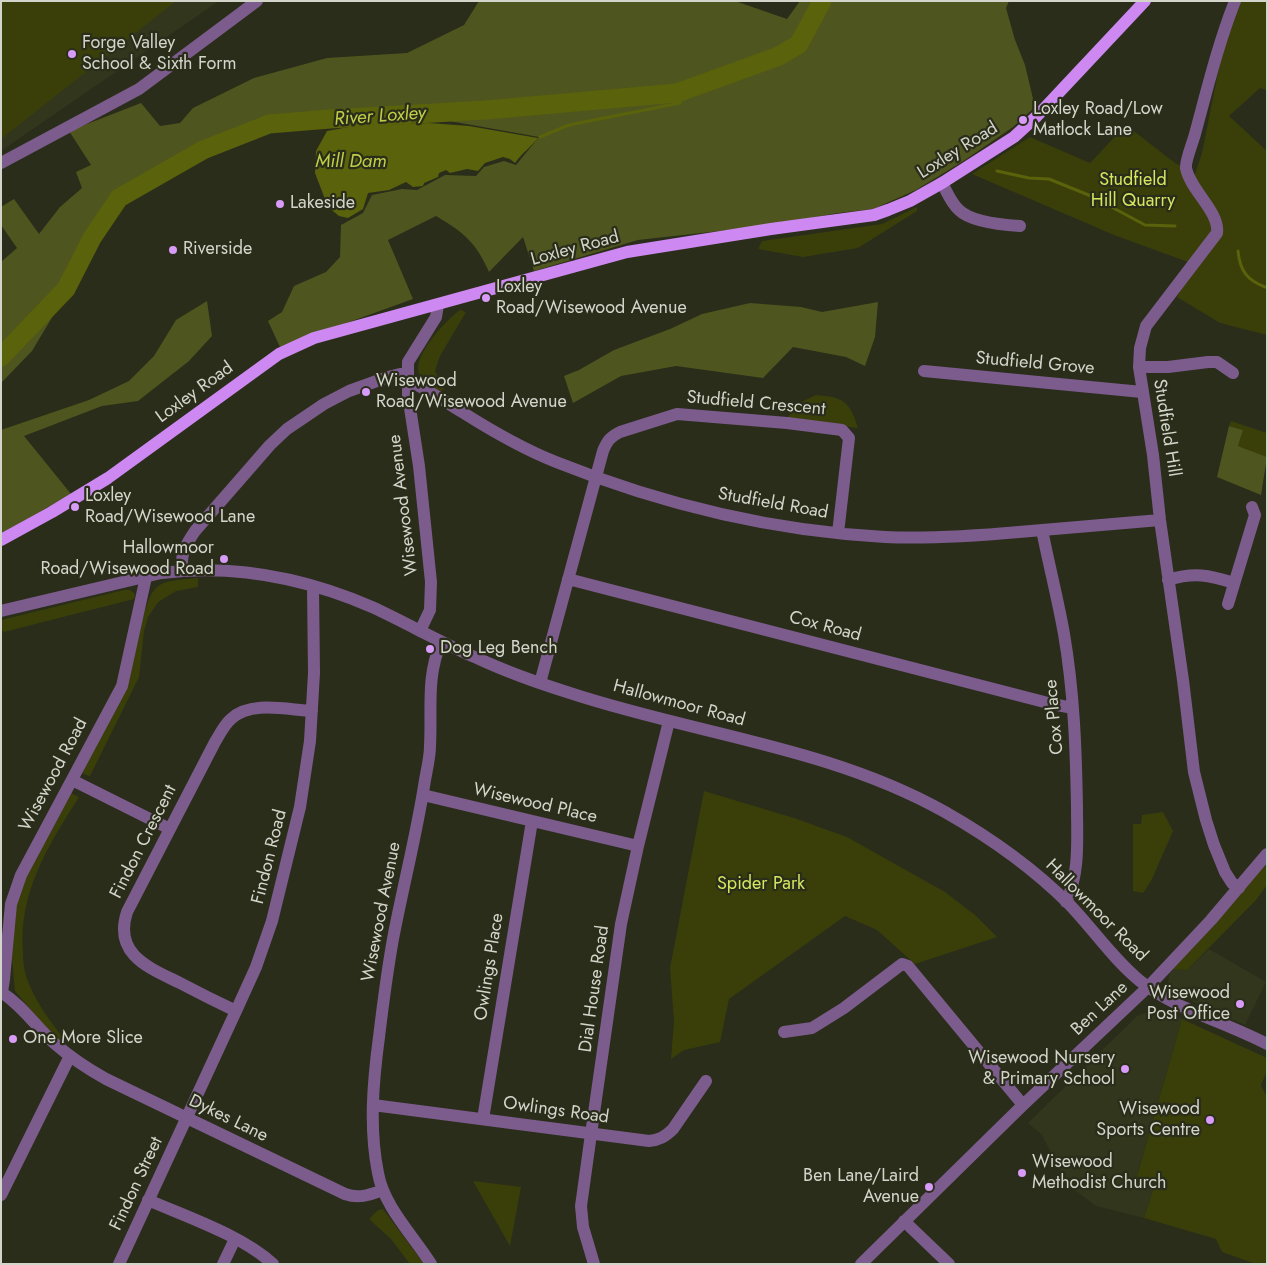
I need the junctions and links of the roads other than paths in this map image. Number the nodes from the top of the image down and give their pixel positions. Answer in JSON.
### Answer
{"nodes":[{"id":1,"x":257,"y":1,"type":"edge"},
{"id":2,"x":1145,"y":1,"type":"edge"},
{"id":3,"x":1235,"y":1,"type":"edge"},
{"id":4,"x":1,"y":163,"type":"edge"},
{"id":5,"x":942,"y":183,"type":"junction"},
{"id":6,"x":1020,"y":226,"type":"dead end"},
{"id":7,"x":438,"y":305,"type":"junction"},
{"id":8,"x":1140,"y":367,"type":"junction"},
{"id":9,"x":924,"y":371,"type":"dead end"},
{"id":10,"x":1233,"y":373,"type":"dead end"},
{"id":11,"x":408,"y":377,"type":"junction"},
{"id":12,"x":1142,"y":392,"type":"junction"},
{"id":13,"x":597,"y":478,"type":"junction"},
{"id":14,"x":1252,"y":507,"type":"dead end"},
{"id":15,"x":1160,"y":520,"type":"junction"},
{"id":16,"x":1042,"y":530,"type":"junction"},
{"id":17,"x":838,"y":533,"type":"junction"},
{"id":18,"x":1,"y":540,"type":"edge"},
{"id":19,"x":182,"y":570,"type":"junction"},
{"id":20,"x":146,"y":577,"type":"junction"},
{"id":21,"x":568,"y":579,"type":"junction"},
{"id":22,"x":1168,"y":580,"type":"junction"},
{"id":23,"x":1234,"y":583,"type":"junction"},
{"id":24,"x":313,"y":586,"type":"junction"},
{"id":25,"x":1228,"y":604,"type":"dead end"},
{"id":26,"x":1,"y":611,"type":"edge"},
{"id":27,"x":420,"y":631,"type":"junction"},
{"id":28,"x":441,"y":642,"type":"junction"},
{"id":29,"x":540,"y":683,"type":"junction"},
{"id":30,"x":1073,"y":708,"type":"junction"},
{"id":31,"x":312,"y":711,"type":"junction"},
{"id":32,"x":669,"y":721,"type":"junction"},
{"id":33,"x":72,"y":780,"type":"junction"},
{"id":34,"x":423,"y":795,"type":"junction"},
{"id":35,"x":532,"y":821,"type":"junction"},
{"id":36,"x":170,"y":829,"type":"junction"},
{"id":37,"x":638,"y":846,"type":"junction"},
{"id":38,"x":1267,"y":854,"type":"edge"},
{"id":39,"x":1238,"y":888,"type":"junction"},
{"id":40,"x":1066,"y":902,"type":"junction"},
{"id":41,"x":1148,"y":987,"type":"junction"},
{"id":42,"x":2,"y":992,"type":"edge"},
{"id":43,"x":236,"y":1011,"type":"junction"},
{"id":44,"x":784,"y":1032,"type":"dead end"},
{"id":45,"x":1267,"y":1044,"type":"edge"},
{"id":46,"x":70,"y":1056,"type":"junction"},
{"id":47,"x":706,"y":1081,"type":"dead end"},
{"id":48,"x":373,"y":1104,"type":"junction"},
{"id":49,"x":1023,"y":1105,"type":"junction"},
{"id":50,"x":186,"y":1119,"type":"junction"},
{"id":51,"x":483,"y":1119,"type":"junction"},
{"id":52,"x":591,"y":1134,"type":"junction"},
{"id":53,"x":383,"y":1190,"type":"junction"},
{"id":54,"x":1,"y":1195,"type":"edge"},
{"id":55,"x":148,"y":1200,"type":"junction"},
{"id":56,"x":904,"y":1222,"type":"junction"},
{"id":57,"x":235,"y":1239,"type":"junction"},
{"id":58,"x":119,"y":1264,"type":"edge"},
{"id":59,"x":224,"y":1264,"type":"edge"},
{"id":60,"x":273,"y":1264,"type":"edge"},
{"id":61,"x":431,"y":1264,"type":"edge"},
{"id":62,"x":594,"y":1264,"type":"edge"},
{"id":63,"x":861,"y":1264,"type":"edge"},
{"id":64,"x":949,"y":1264,"type":"edge"}],
"edges":[{"from":1,"to":4,"type":"street"},
{"from":2,"to":5,"type":"main road","name":"Loxley Road"},
{"from":3,"to":8,"type":"street","name":"Studfield Hill"},
{"from":5,"to":6,"type":"street"},
{"from":5,"to":7,"type":"main road","name":"Loxley Road"},
{"from":7,"to":11,"type":"street"},
{"from":7,"to":18,"type":"main road","name":"Loxley Road"},
{"from":8,"to":10,"type":"street"},
{"from":8,"to":12,"type":"street","name":"Studfield Hill"},
{"from":9,"to":12,"type":"street","name":"Studfield Grove"},
{"from":11,"to":13,"type":"street","name":"Studfield Road"},
{"from":11,"to":19,"type":"street"},
{"from":11,"to":27,"type":"street","name":"Wisewood Avenue"},
{"from":12,"to":15,"type":"street","name":"Studfield Hill"},
{"from":13,"to":17,"type":"street","name":"Studfield Road"},
{"from":13,"to":17,"type":"street","name":"Studfield Crescent"},
{"from":13,"to":21,"type":"street","name":"Studfield Crescent"},
{"from":14,"to":23,"type":"street"},
{"from":15,"to":16,"type":"street","name":"Studfield Road"},
{"from":15,"to":22,"type":"street","name":"Studfield Hill"},
{"from":16,"to":17,"type":"street","name":"Studfield Road"},
{"from":16,"to":30,"type":"street","name":"Cox Place"},
{"from":19,"to":20,"type":"street","name":"Hallowmoor Road"},
{"from":19,"to":24,"type":"street","name":"Hallowmoor Road"},
{"from":20,"to":26,"type":"street","name":"Hallowmoor Road"},
{"from":20,"to":33,"type":"street","name":"Wisewood Road"},
{"from":21,"to":29,"type":"street","name":"Studfield Crescent"},
{"from":21,"to":30,"type":"street","name":"Cox Road"},
{"from":22,"to":23,"type":"street"},
{"from":22,"to":39,"type":"street","name":"Studfield Hill"},
{"from":23,"to":25,"type":"street"},
{"from":24,"to":27,"type":"street","name":"Hallowmoor Road"},
{"from":24,"to":31,"type":"street","name":"Findon Road"},
{"from":27,"to":28,"type":"street","name":"Hallowmoor Road"},
{"from":28,"to":29,"type":"street","name":"Hallowmoor Road"},
{"from":28,"to":34,"type":"street","name":"Wisewood Avenue"},
{"from":29,"to":32,"type":"street","name":"Hallowmoor Road"},
{"from":30,"to":40,"type":"street","name":"Cox Place"},
{"from":31,"to":36,"type":"street","name":"Findon Crescent"},
{"from":31,"to":43,"type":"street","name":"Findon Road"},
{"from":32,"to":37,"type":"street","name":"Dial House Road"},
{"from":32,"to":40,"type":"street","name":"Hallowmoor Road"},
{"from":33,"to":36,"type":"street"},
{"from":33,"to":42,"type":"street","name":"Wisewood Road"},
{"from":34,"to":35,"type":"street","name":"Wisewood Place"},
{"from":34,"to":48,"type":"street","name":"Wisewood Avenue"},
{"from":35,"to":37,"type":"street","name":"Wisewood Place"},
{"from":35,"to":51,"type":"street","name":"Owlings Place"},
{"from":36,"to":43,"type":"street","name":"Findon Crescent"},
{"from":37,"to":52,"type":"street","name":"Dial House Road"},
{"from":38,"to":39,"type":"street","name":"Ben Lane"},
{"from":39,"to":41,"type":"street","name":"Ben Lane"},
{"from":40,"to":41,"type":"street","name":"Hallowmoor Road"},
{"from":41,"to":45,"type":"street","name":"Hallowmoor Road"},
{"from":41,"to":49,"type":"street","name":"Ben Lane"},
{"from":42,"to":46,"type":"street","name":"Dykes Lane"},
{"from":43,"to":50,"type":"street","name":"Findon Road"},
{"from":44,"to":49,"type":"street"},
{"from":46,"to":50,"type":"street","name":"Dykes Lane"},
{"from":46,"to":54,"type":"street"},
{"from":47,"to":52,"type":"street","name":"Owlings Road"},
{"from":48,"to":51,"type":"street","name":"Owlings Road"},
{"from":48,"to":53,"type":"street","name":"Wisewood Avenue"},
{"from":49,"to":56,"type":"street","name":"Ben Lane"},
{"from":50,"to":53,"type":"street","name":"Dykes Lane"},
{"from":50,"to":55,"type":"street","name":"Findon Street"},
{"from":51,"to":52,"type":"street","name":"Owlings Road"},
{"from":52,"to":62,"type":"street","name":"Dial House Road"},
{"from":53,"to":61,"type":"street"},
{"from":55,"to":57,"type":"street"},
{"from":55,"to":58,"type":"street","name":"Findon Street"},
{"from":56,"to":63,"type":"street","name":"Ben Lane"},
{"from":56,"to":64,"type":"street"},
{"from":57,"to":59,"type":"street"},
{"from":57,"to":60,"type":"street"}]}
